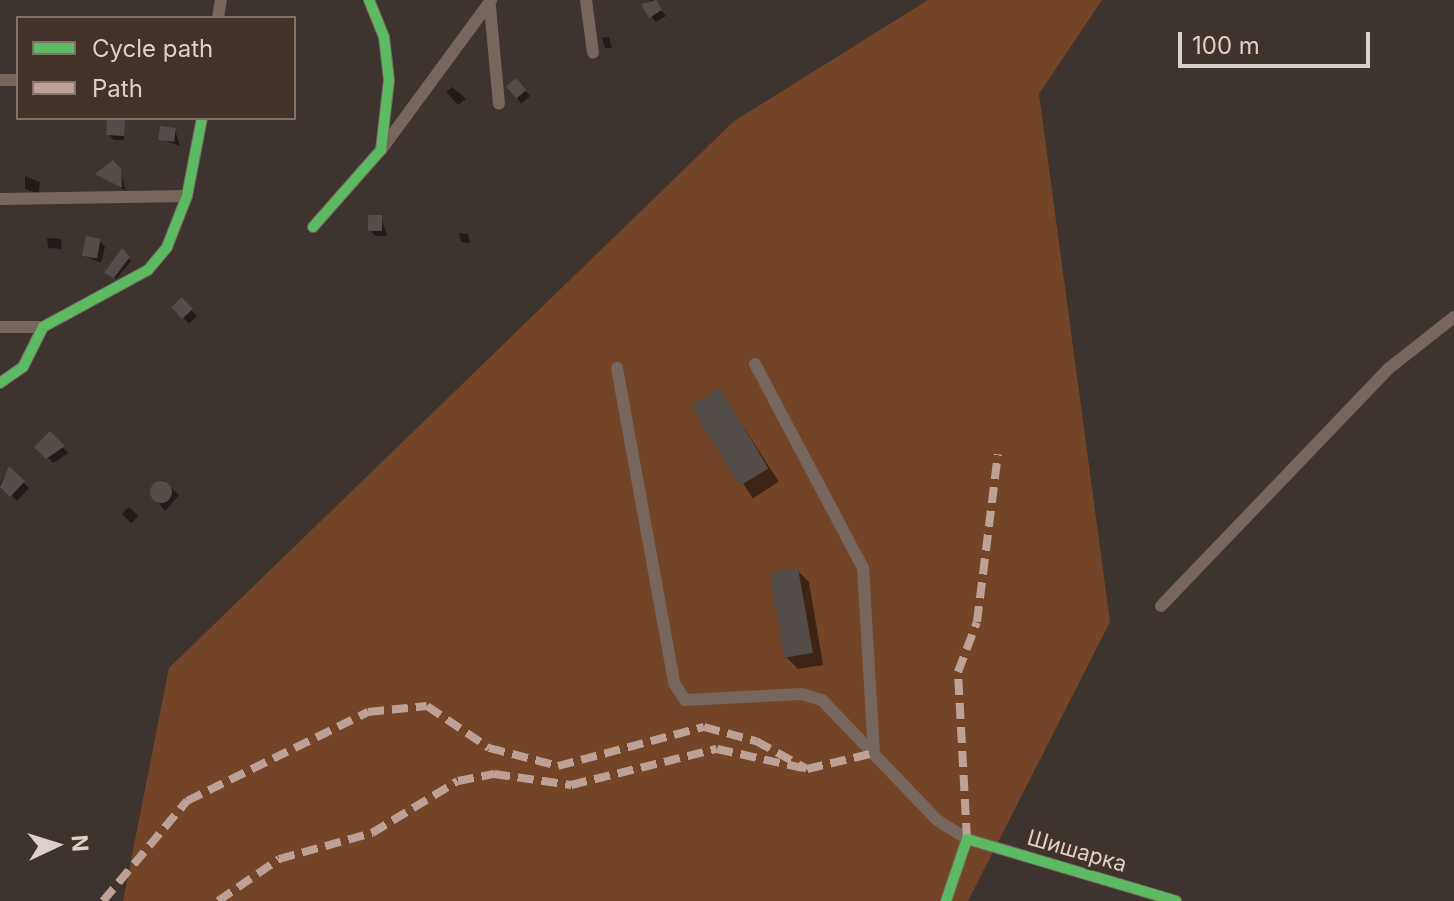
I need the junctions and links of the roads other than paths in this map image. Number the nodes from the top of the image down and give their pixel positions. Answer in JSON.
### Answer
{"nodes":[{"id":1,"x":369,"y":0,"type":"edge"},
{"id":2,"x":586,"y":0,"type":"edge"},
{"id":3,"x":491,"y":3,"type":"edge"},
{"id":4,"x":593,"y":53,"type":"dead end"},
{"id":5,"x":499,"y":104,"type":"dead end"},
{"id":6,"x":202,"y":120,"type":"edge"},
{"id":7,"x":381,"y":150,"type":"junction"},
{"id":8,"x":187,"y":196,"type":"junction"},
{"id":9,"x":0,"y":199,"type":"edge"},
{"id":10,"x":313,"y":227,"type":"dead end"},
{"id":11,"x":1454,"y":317,"type":"edge"},
{"id":12,"x":0,"y":327,"type":"edge"},
{"id":13,"x":43,"y":327,"type":"junction"},
{"id":14,"x":755,"y":364,"type":"dead end"},
{"id":15,"x":617,"y":368,"type":"dead end"},
{"id":16,"x":0,"y":383,"type":"edge"},
{"id":17,"x":1161,"y":606,"type":"dead end"},
{"id":18,"x":874,"y":753,"type":"junction"},
{"id":19,"x":967,"y":839,"type":"junction"},
{"id":20,"x":946,"y":901,"type":"edge"},
{"id":21,"x":1176,"y":901,"type":"edge"}],
"edges":[{"from":1,"to":7,"type":"street"},
{"from":2,"to":4,"type":"street"},
{"from":3,"to":5,"type":"street"},
{"from":3,"to":7,"type":"street"},
{"from":6,"to":8,"type":"street"},
{"from":7,"to":10,"type":"street"},
{"from":8,"to":9,"type":"street"},
{"from":8,"to":13,"type":"street"},
{"from":11,"to":17,"type":"street"},
{"from":12,"to":13,"type":"street"},
{"from":13,"to":16,"type":"street"},
{"from":14,"to":18,"type":"street"},
{"from":15,"to":18,"type":"street","name":"Шишарка"},
{"from":18,"to":19,"type":"street","name":"Шишарка"},
{"from":19,"to":20,"type":"street"},
{"from":19,"to":21,"type":"street","name":"Шишарка"}]}
